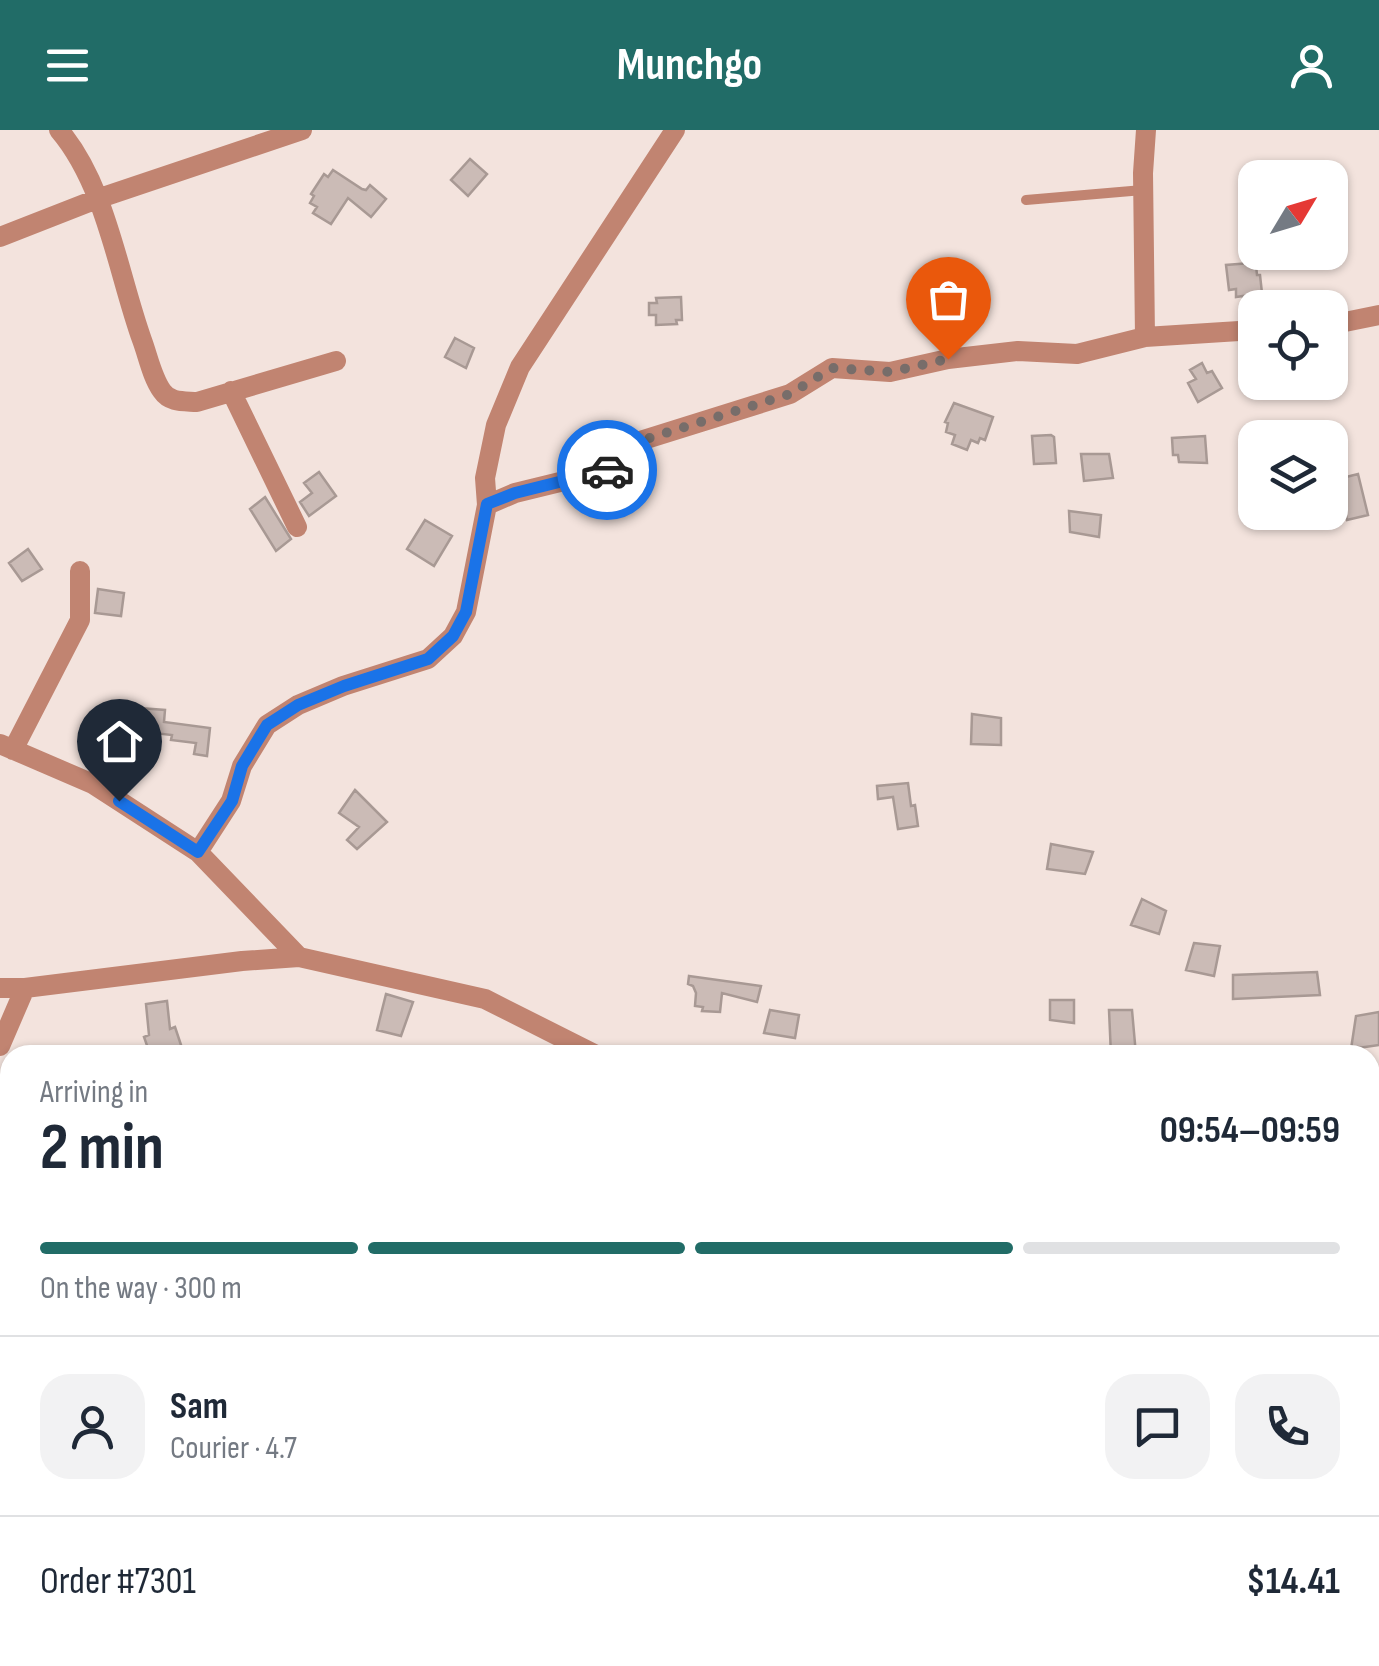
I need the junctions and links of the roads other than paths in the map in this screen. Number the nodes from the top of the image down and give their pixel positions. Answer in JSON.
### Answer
{"nodes":[{"id":1,"x":59,"y":130,"type":"edge"},
{"id":2,"x":302,"y":130,"type":"edge"},
{"id":3,"x":675,"y":130,"type":"edge"},
{"id":4,"x":1146,"y":130,"type":"edge"},
{"id":5,"x":1143,"y":190,"type":"junction"},
{"id":6,"x":97,"y":199,"type":"junction"},
{"id":7,"x":1026,"y":200,"type":"dead end"},
{"id":8,"x":0,"y":238,"type":"edge"},
{"id":9,"x":1379,"y":315,"type":"edge"},
{"id":10,"x":1348,"y":321,"type":"edge"},
{"id":11,"x":1238,"y":331,"type":"edge"},
{"id":12,"x":1144,"y":337,"type":"junction"},
{"id":13,"x":336,"y":361,"type":"dead end"},
{"id":14,"x":231,"y":391,"type":"junction"},
{"id":15,"x":487,"y":504,"type":"junction"},
{"id":16,"x":298,"y":526,"type":"dead end"},
{"id":17,"x":80,"y":572,"type":"dead end"},
{"id":18,"x":6,"y":747,"type":"edge"},
{"id":19,"x":198,"y":852,"type":"junction"},
{"id":20,"x":299,"y":958,"type":"junction"},
{"id":21,"x":0,"y":988,"type":"edge"},
{"id":22,"x":25,"y":988,"type":"junction"},
{"id":23,"x":0,"y":1045,"type":"edge"},
{"id":24,"x":577,"y":1045,"type":"edge"}],
"edges":[{"from":1,"to":6,"type":"street"},
{"from":2,"to":6,"type":"street"},
{"from":3,"to":15,"type":"street"},
{"from":4,"to":5,"type":"street"},
{"from":5,"to":7,"type":"lane"},
{"from":5,"to":12,"type":"street"},
{"from":6,"to":8,"type":"street"},
{"from":6,"to":14,"type":"street"},
{"from":9,"to":10,"type":"street"},
{"from":11,"to":12,"type":"street"},
{"from":12,"to":15,"type":"street"},
{"from":13,"to":14,"type":"street"},
{"from":14,"to":16,"type":"street"},
{"from":15,"to":19,"type":"street"},
{"from":17,"to":18,"type":"street"},
{"from":18,"to":19,"type":"street"},
{"from":19,"to":20,"type":"street"},
{"from":20,"to":22,"type":"street"},
{"from":20,"to":24,"type":"street"},
{"from":21,"to":22,"type":"street"},
{"from":22,"to":23,"type":"street"}]}
